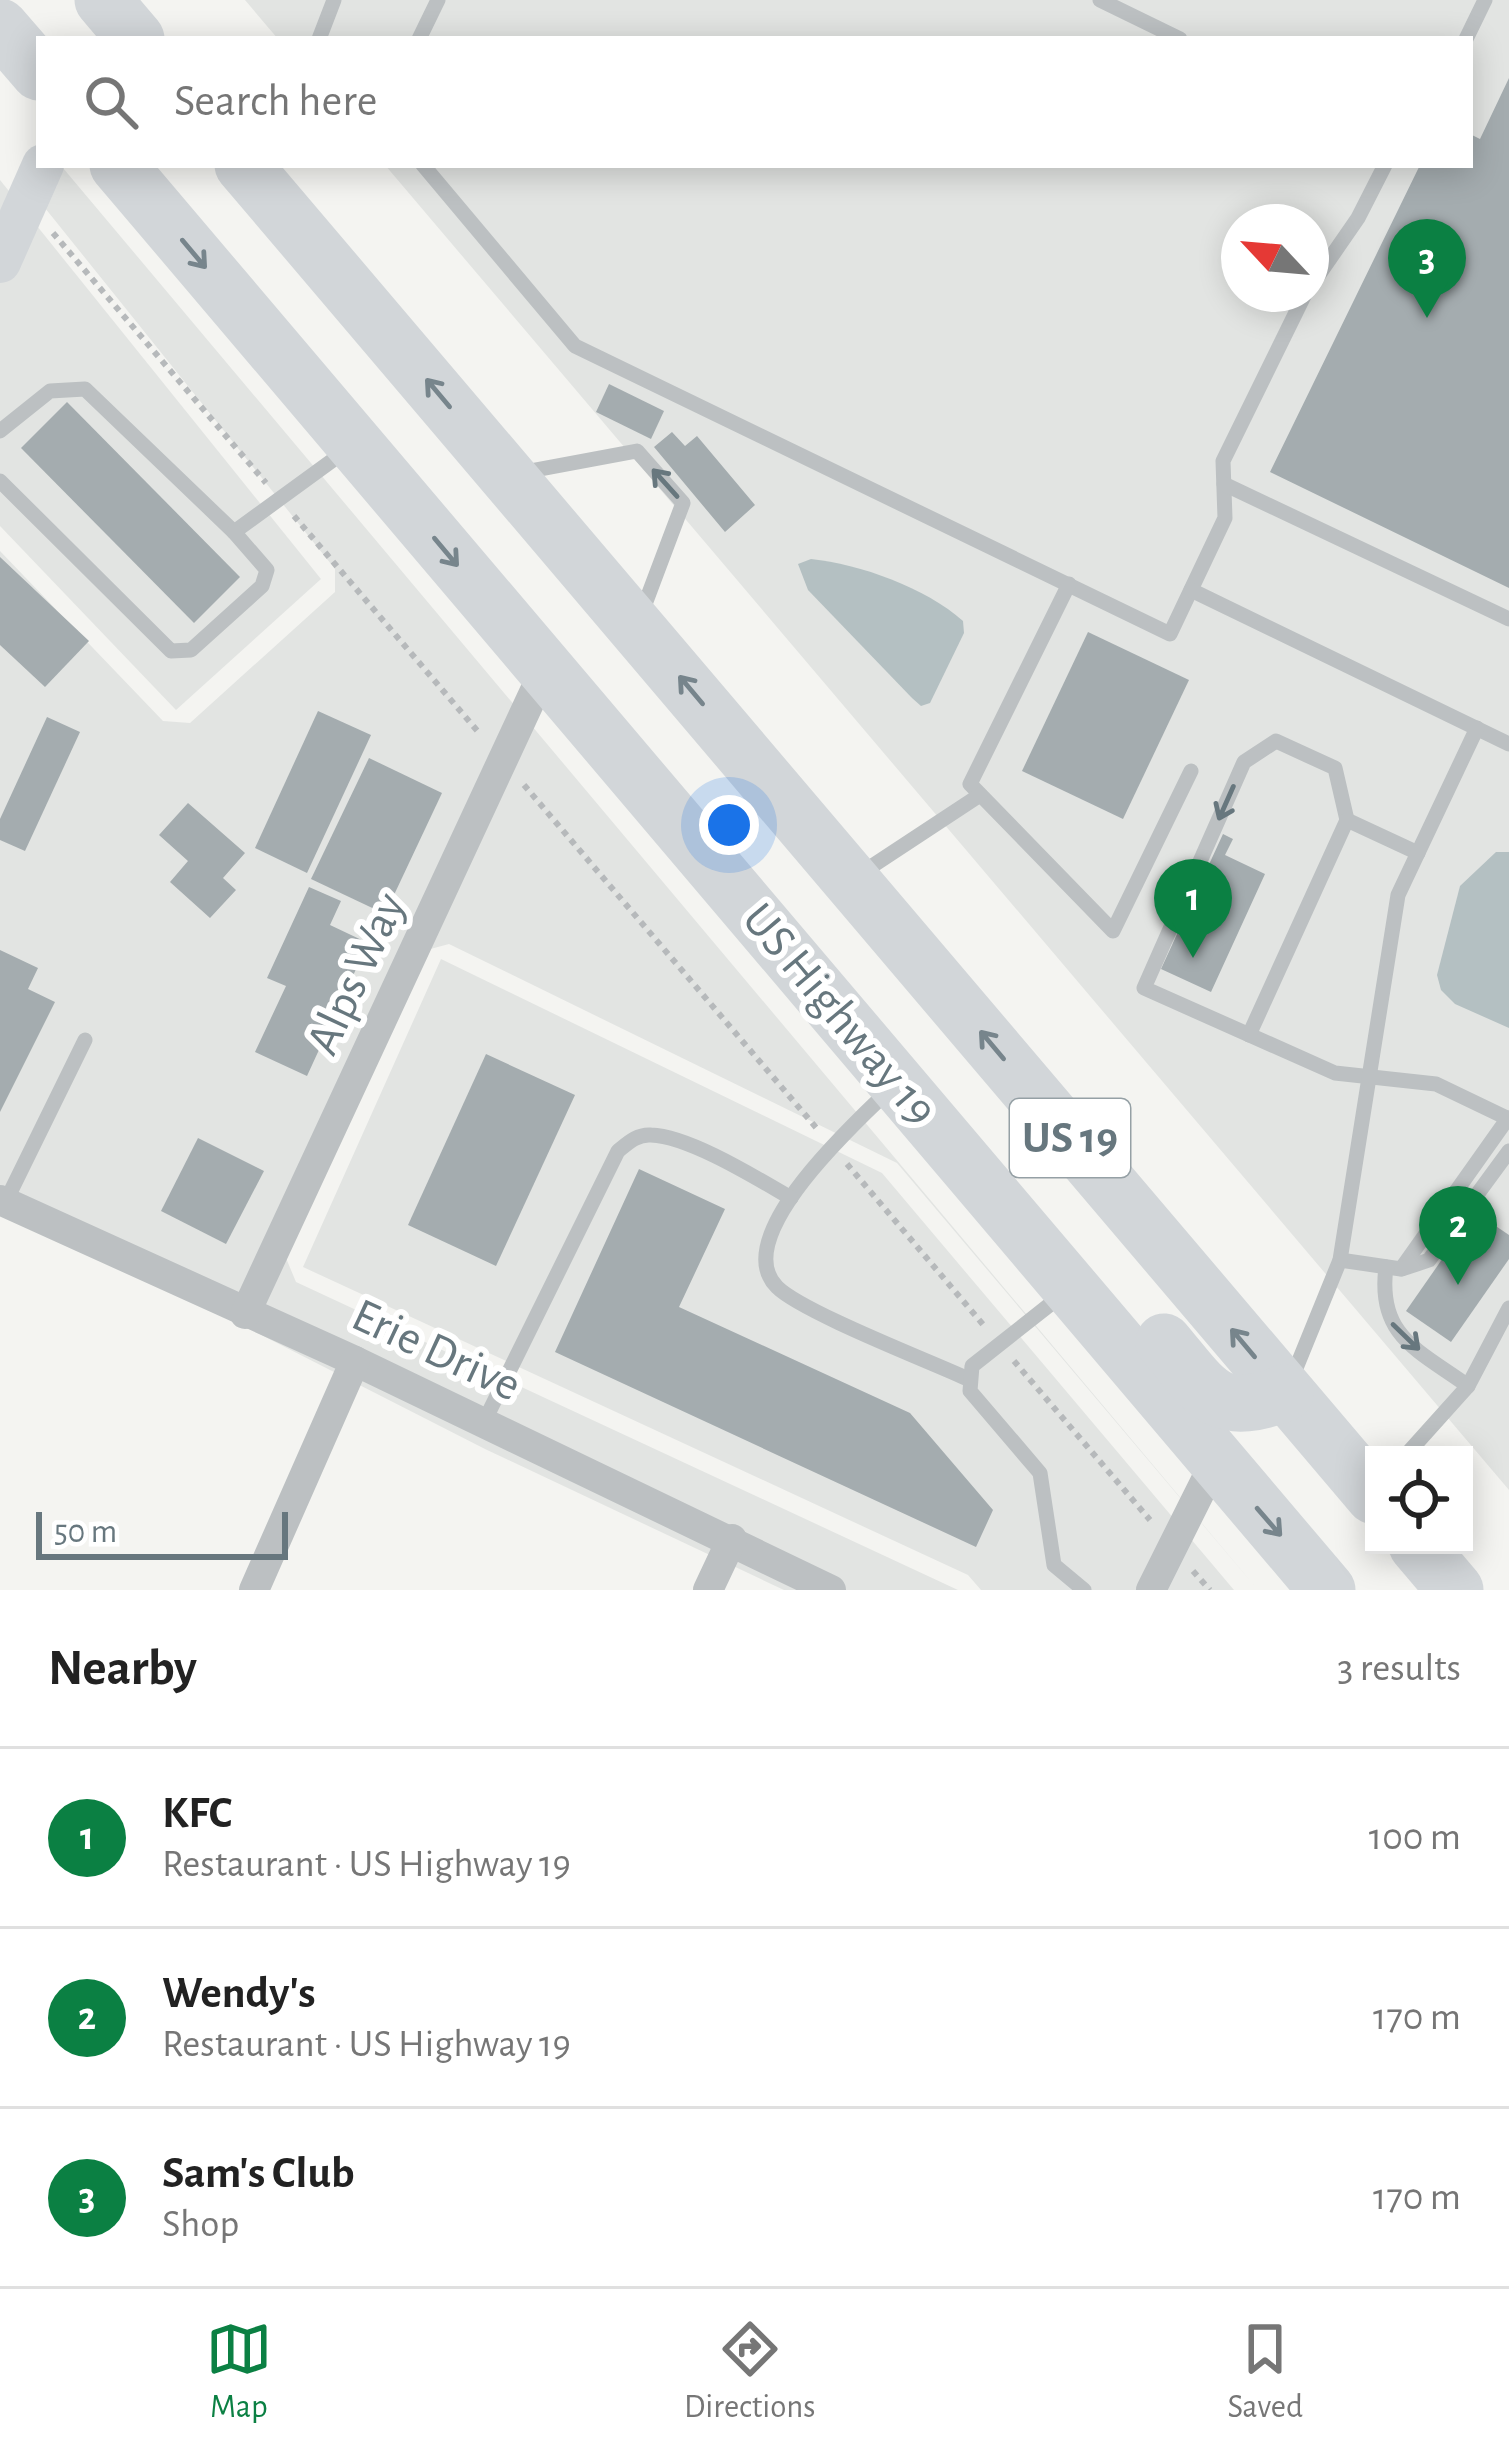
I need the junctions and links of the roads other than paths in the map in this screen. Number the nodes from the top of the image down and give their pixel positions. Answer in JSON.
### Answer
{"nodes":[{"id":1,"x":334,"y":0,"type":"edge"},
{"id":2,"x":438,"y":0,"type":"edge"},
{"id":3,"x":1100,"y":0,"type":"edge"},
{"id":4,"x":1485,"y":0,"type":"edge"},
{"id":5,"x":0,"y":27,"type":"edge"},
{"id":6,"x":320,"y":36,"type":"edge"},
{"id":7,"x":420,"y":36,"type":"edge"},
{"id":8,"x":1174,"y":36,"type":"edge"},
{"id":9,"x":1467,"y":36,"type":"edge"},
{"id":10,"x":36,"y":69,"type":"edge"},
{"id":11,"x":121,"y":168,"type":"edge"},
{"id":12,"x":246,"y":168,"type":"edge"},
{"id":13,"x":426,"y":168,"type":"edge"},
{"id":14,"x":1383,"y":168,"type":"edge"},
{"id":15,"x":34,"y":183,"type":"edge"},
{"id":16,"x":1329,"y":260,"type":"edge"},
{"id":17,"x":0,"y":262,"type":"edge"},
{"id":18,"x":1296,"y":312,"type":"edge"},
{"id":19,"x":0,"y":431,"type":"edge"},
{"id":20,"x":355,"y":444,"type":"junction"},
{"id":21,"x":507,"y":475,"type":"junction"},
{"id":22,"x":0,"y":481,"type":"edge"},
{"id":23,"x":1224,"y":484,"type":"junction"},
{"id":24,"x":235,"y":532,"type":"junction"},
{"id":25,"x":1069,"y":584,"type":"junction"},
{"id":26,"x":1191,"y":590,"type":"junction"},
{"id":27,"x":1509,"y":619,"type":"edge"},
{"id":28,"x":636,"y":626,"type":"junction"},
{"id":29,"x":545,"y":669,"type":"junction"},
{"id":30,"x":1477,"y":728,"type":"junction"},
{"id":31,"x":1509,"y":744,"type":"edge"},
{"id":32,"x":1192,"y":771,"type":"dead end"},
{"id":33,"x":980,"y":795,"type":"junction"},
{"id":34,"x":1347,"y":820,"type":"junction"},
{"id":35,"x":1418,"y":853,"type":"junction"},
{"id":36,"x":852,"y":880,"type":"junction"},
{"id":37,"x":794,"y":963,"type":"junction"},
{"id":38,"x":1249,"y":1035,"type":"junction"},
{"id":39,"x":85,"y":1040,"type":"dead end"},
{"id":40,"x":1369,"y":1077,"type":"junction"},
{"id":41,"x":896,"y":1082,"type":"junction"},
{"id":42,"x":1508,"y":1119,"type":"edge"},
{"id":43,"x":1509,"y":1151,"type":"edge"},
{"id":44,"x":791,"y":1198,"type":"junction"},
{"id":45,"x":2,"y":1206,"type":"edge"},
{"id":46,"x":1340,"y":1259,"type":"junction"},
{"id":47,"x":1394,"y":1268,"type":"junction"},
{"id":48,"x":1071,"y":1288,"type":"junction"},
{"id":49,"x":1509,"y":1308,"type":"edge"},
{"id":50,"x":245,"y":1314,"type":"junction"},
{"id":51,"x":355,"y":1361,"type":"junction"},
{"id":52,"x":968,"y":1379,"type":"junction"},
{"id":53,"x":1468,"y":1386,"type":"junction"},
{"id":54,"x":1286,"y":1393,"type":"junction"},
{"id":55,"x":484,"y":1422,"type":"junction"},
{"id":56,"x":1414,"y":1446,"type":"edge"},
{"id":57,"x":1216,"y":1460,"type":"junction"},
{"id":58,"x":1365,"y":1468,"type":"edge"},
{"id":59,"x":732,"y":1539,"type":"junction"},
{"id":60,"x":1425,"y":1554,"type":"edge"},
{"id":61,"x":254,"y":1590,"type":"edge"},
{"id":62,"x":708,"y":1590,"type":"edge"},
{"id":63,"x":831,"y":1590,"type":"edge"},
{"id":64,"x":1084,"y":1590,"type":"edge"},
{"id":65,"x":1151,"y":1590,"type":"edge"},
{"id":66,"x":1327,"y":1590,"type":"edge"},
{"id":67,"x":1456,"y":1590,"type":"edge"}],
"edges":[{"from":1,"to":6,"type":"lane"},
{"from":2,"to":7,"type":"lane"},
{"from":3,"to":8,"type":"lane"},
{"from":4,"to":9,"type":"lane"},
{"from":5,"to":10,"type":"highway"},
{"from":11,"to":20,"type":"highway","name":"US Highway 19","number":"US 19","one_way":true},
{"from":21,"to":12,"type":"highway","name":"US Highway 19","number":"US 19","one_way":true},
{"from":13,"to":25,"type":"lane"},
{"from":14,"to":16,"type":"lane"},
{"from":15,"to":17,"type":"street"},
{"from":18,"to":23,"type":"lane"},
{"from":19,"to":24,"type":"lane"},
{"from":20,"to":24,"type":"lane"},
{"from":20,"to":29,"type":"highway","name":"US Highway 19","number":"US 19","one_way":true},
{"from":21,"to":28,"type":"highway","name":"US Highway 19","number":"US 19"},
{"from":28,"to":21,"type":"lane","one_way":true},
{"from":22,"to":24,"type":"lane"},
{"from":23,"to":26,"type":"lane"},
{"from":23,"to":27,"type":"lane"},
{"from":25,"to":26,"type":"lane"},
{"from":25,"to":33,"type":"lane"},
{"from":26,"to":30,"type":"lane"},
{"from":36,"to":28,"type":"highway","name":"US Highway 19","number":"US 19","one_way":true},
{"from":29,"to":37,"type":"highway","name":"US Highway 19","number":"US 19"},
{"from":29,"to":50,"type":"street","name":"Alps Way"},
{"from":30,"to":31,"type":"lane"},
{"from":30,"to":35,"type":"lane"},
{"from":32,"to":33,"type":"lane"},
{"from":33,"to":36,"type":"lane"},
{"from":34,"to":35,"type":"lane"},
{"from":34,"to":38,"type":"lane"},
{"from":34,"to":38,"type":"lane","one_way":true},
{"from":35,"to":40,"type":"lane"},
{"from":54,"to":36,"type":"highway","name":"US Highway 19","number":"US 19","one_way":true},
{"from":37,"to":41,"type":"highway","name":"US Highway 19","number":"US 19"},
{"from":37,"to":54,"type":"highway"},
{"from":38,"to":40,"type":"lane"},
{"from":39,"to":45,"type":"lane"},
{"from":40,"to":42,"type":"lane"},
{"from":40,"to":46,"type":"lane"},
{"from":41,"to":44,"type":"lane"},
{"from":41,"to":48,"type":"highway","name":"US Highway 19","number":"US 19"},
{"from":42,"to":47,"type":"lane"},
{"from":43,"to":47,"type":"lane"},
{"from":44,"to":52,"type":"lane"},
{"from":44,"to":55,"type":"lane"},
{"from":45,"to":50,"type":"street","name":"Erie Drive"},
{"from":46,"to":47,"type":"lane"},
{"from":46,"to":54,"type":"lane"},
{"from":47,"to":53,"type":"lane","one_way":true},
{"from":48,"to":52,"type":"lane"},
{"from":48,"to":57,"type":"highway","name":"US Highway 19","number":"US 19"},
{"from":49,"to":53,"type":"lane"},
{"from":50,"to":51,"type":"street","name":"Erie Drive"},
{"from":51,"to":55,"type":"street","name":"Erie Drive"},
{"from":51,"to":61,"type":"street"},
{"from":52,"to":64,"type":"lane"},
{"from":53,"to":56,"type":"lane"},
{"from":54,"to":58,"type":"highway","name":"US Highway 19","number":"US 19"},
{"from":55,"to":59,"type":"street","name":"Erie Drive"},
{"from":57,"to":65,"type":"street"},
{"from":57,"to":66,"type":"highway","name":"US Highway 19","number":"US 19","one_way":true},
{"from":59,"to":62,"type":"street"},
{"from":59,"to":63,"type":"street","name":"Erie Drive"},
{"from":60,"to":67,"type":"highway"}]}
